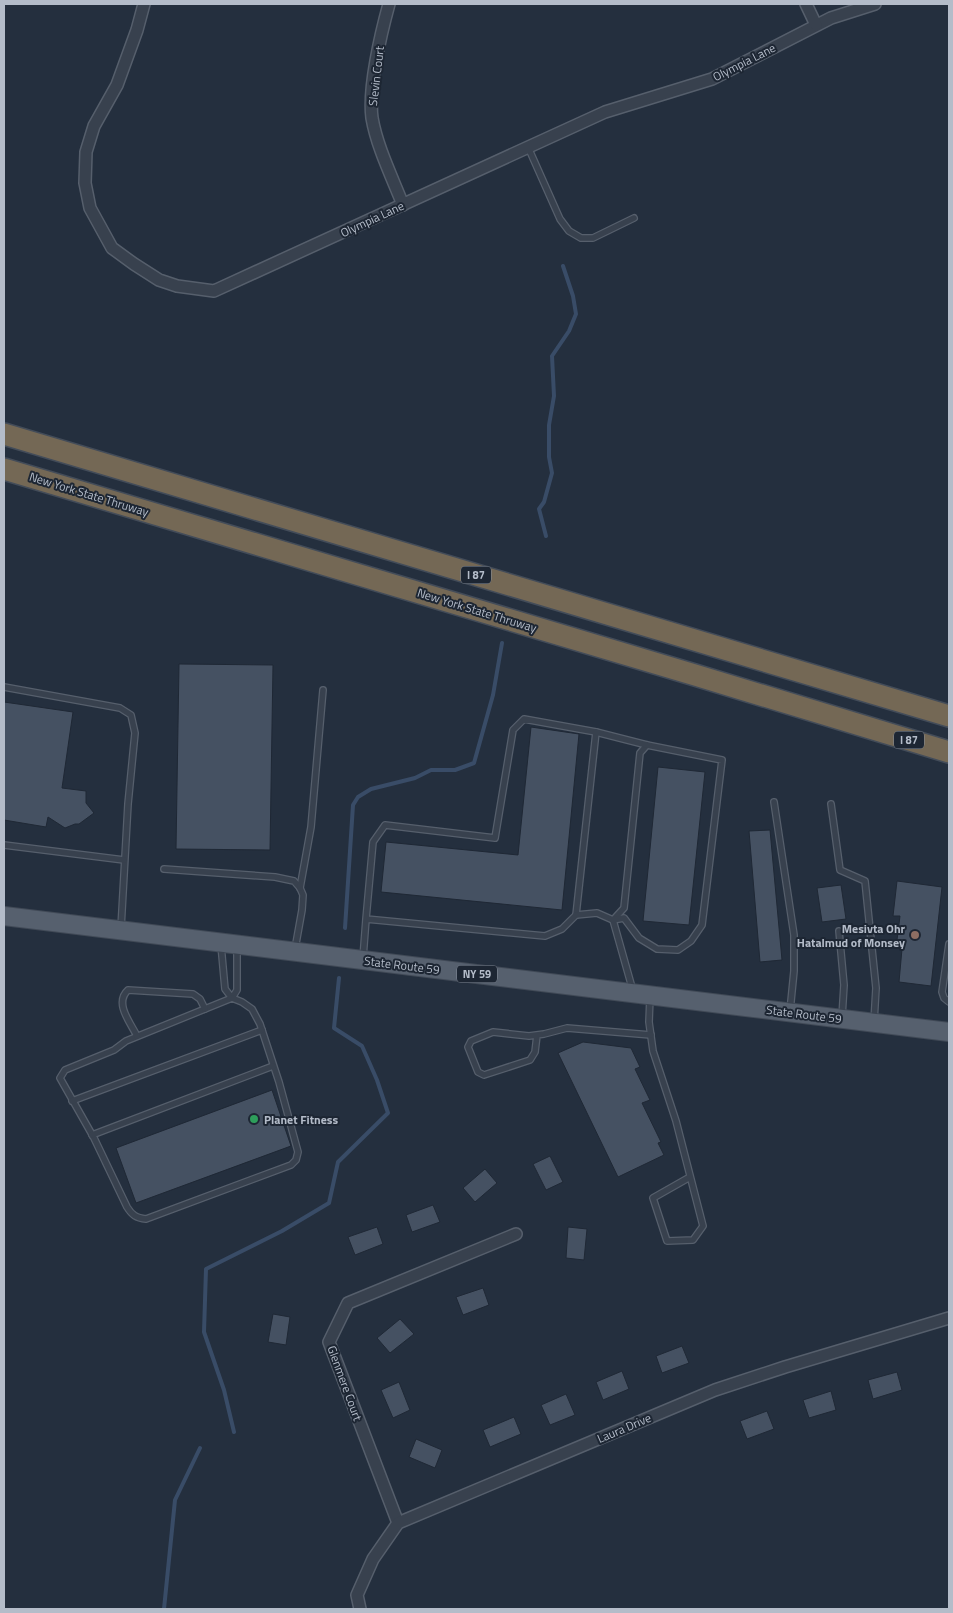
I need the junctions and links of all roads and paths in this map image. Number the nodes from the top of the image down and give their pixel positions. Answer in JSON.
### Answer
{"nodes":[{"id":1,"x":144,"y":4,"type":"edge"},
{"id":2,"x":389,"y":4,"type":"edge"},
{"id":3,"x":806,"y":4,"type":"edge"},
{"id":4,"x":875,"y":4,"type":"edge"},
{"id":5,"x":816,"y":25,"type":"junction"},
{"id":6,"x":528,"y":147,"type":"junction"},
{"id":7,"x":403,"y":205,"type":"junction"},
{"id":8,"x":634,"y":218,"type":"dead end"},
{"id":9,"x":4,"y":434,"type":"edge"},
{"id":10,"x":4,"y":469,"type":"edge"},
{"id":11,"x":4,"y":688,"type":"edge"},
{"id":12,"x":324,"y":690,"type":"dead end"},
{"id":13,"x":949,"y":716,"type":"edge"},
{"id":14,"x":596,"y":732,"type":"junction"},
{"id":15,"x":647,"y":745,"type":"junction"},
{"id":16,"x":949,"y":752,"type":"edge"},
{"id":17,"x":774,"y":802,"type":"dead end"},
{"id":18,"x":830,"y":804,"type":"dead end"},
{"id":19,"x":4,"y":845,"type":"edge"},
{"id":20,"x":124,"y":860,"type":"junction"},
{"id":21,"x":164,"y":869,"type":"dead end"},
{"id":22,"x":300,"y":888,"type":"junction"},
{"id":23,"x":576,"y":915,"type":"junction"},
{"id":24,"x":4,"y":916,"type":"edge"},
{"id":25,"x":366,"y":919,"type":"junction"},
{"id":26,"x":613,"y":920,"type":"junction"},
{"id":27,"x":120,"y":930,"type":"junction"},
{"id":28,"x":839,"y":931,"type":"dead end"},
{"id":29,"x":229,"y":944,"type":"junction"},
{"id":30,"x":949,"y":944,"type":"edge"},
{"id":31,"x":295,"y":952,"type":"junction"},
{"id":32,"x":362,"y":960,"type":"junction"},
{"id":33,"x":642,"y":994,"type":"junction"},
{"id":34,"x":232,"y":998,"type":"junction"},
{"id":35,"x":949,"y":1002,"type":"edge"},
{"id":36,"x":205,"y":1009,"type":"junction"},
{"id":37,"x":790,"y":1012,"type":"junction"},
{"id":38,"x":842,"y":1019,"type":"junction"},
{"id":39,"x":874,"y":1023,"type":"junction"},
{"id":40,"x":262,"y":1030,"type":"junction"},
{"id":41,"x":949,"y":1032,"type":"edge"},
{"id":42,"x":537,"y":1035,"type":"junction"},
{"id":43,"x":651,"y":1035,"type":"junction"},
{"id":44,"x":137,"y":1036,"type":"junction"},
{"id":45,"x":273,"y":1066,"type":"junction"},
{"id":46,"x":72,"y":1101,"type":"junction"},
{"id":47,"x":92,"y":1135,"type":"junction"},
{"id":48,"x":690,"y":1177,"type":"junction"},
{"id":49,"x":516,"y":1234,"type":"dead end"},
{"id":50,"x":949,"y":1318,"type":"edge"},
{"id":51,"x":398,"y":1522,"type":"junction"},
{"id":52,"x":360,"y":1609,"type":"edge"}],
"edges":[{"from":1,"to":7,"type":"street","name":"Olympia Lane"},
{"from":2,"to":7,"type":"street","name":"Slevin Court"},
{"from":3,"to":5,"type":"street"},
{"from":4,"to":5,"type":"street","name":"Olympia Lane"},
{"from":5,"to":6,"type":"street","name":"Olympia Lane"},
{"from":6,"to":7,"type":"street","name":"Olympia Lane"},
{"from":6,"to":8,"type":"lane"},
{"from":9,"to":13,"type":"highway","number":"I 87"},
{"from":10,"to":16,"type":"highway","name":"New York State Thruway","number":"I 87"},
{"from":11,"to":20,"type":"lane"},
{"from":12,"to":22,"type":"lane"},
{"from":14,"to":15,"type":"lane"},
{"from":14,"to":23,"type":"lane"},
{"from":14,"to":25,"type":"lane"},
{"from":15,"to":26,"type":"lane"},
{"from":15,"to":26,"type":"lane"},
{"from":17,"to":37,"type":"lane"},
{"from":18,"to":39,"type":"lane"},
{"from":19,"to":20,"type":"lane"},
{"from":20,"to":27,"type":"lane"},
{"from":21,"to":22,"type":"lane"},
{"from":22,"to":31,"type":"lane"},
{"from":23,"to":25,"type":"lane"},
{"from":23,"to":26,"type":"lane"},
{"from":24,"to":27,"type":"main road","name":"State Route 59","number":"NY 59"},
{"from":25,"to":32,"type":"lane"},
{"from":26,"to":33,"type":"lane"},
{"from":27,"to":29,"type":"main road","name":"State Route 59","number":"NY 59"},
{"from":28,"to":38,"type":"lane"},
{"from":29,"to":31,"type":"main road","name":"State Route 59","number":"NY 59"},
{"from":29,"to":34,"type":"lane"},
{"from":29,"to":34,"type":"lane"},
{"from":30,"to":35,"type":"lane"},
{"from":31,"to":32,"type":"main road","name":"State Route 59","number":"NY 59"},
{"from":32,"to":33,"type":"main road","name":"State Route 59","number":"NY 59"},
{"from":33,"to":37,"type":"main road","name":"State Route 59","number":"NY 59"},
{"from":33,"to":43,"type":"lane"},
{"from":34,"to":36,"type":"lane"},
{"from":34,"to":40,"type":"lane"},
{"from":36,"to":44,"type":"lane"},
{"from":36,"to":44,"type":"lane"},
{"from":37,"to":38,"type":"main road","name":"State Route 59","number":"NY 59"},
{"from":38,"to":39,"type":"main road","name":"State Route 59","number":"NY 59"},
{"from":39,"to":41,"type":"main road","name":"State Route 59","number":"NY 59"},
{"from":40,"to":45,"type":"lane"},
{"from":40,"to":46,"type":"lane"},
{"from":42,"to":42,"type":"lane"},
{"from":42,"to":43,"type":"lane"},
{"from":43,"to":48,"type":"lane"},
{"from":44,"to":46,"type":"lane"},
{"from":45,"to":47,"type":"lane"},
{"from":45,"to":47,"type":"lane"},
{"from":46,"to":47,"type":"lane"},
{"from":48,"to":48,"type":"lane"},
{"from":49,"to":51,"type":"street","name":"Glenmere Court"},
{"from":50,"to":51,"type":"street","name":"Laura Drive"},
{"from":51,"to":52,"type":"street"}]}
